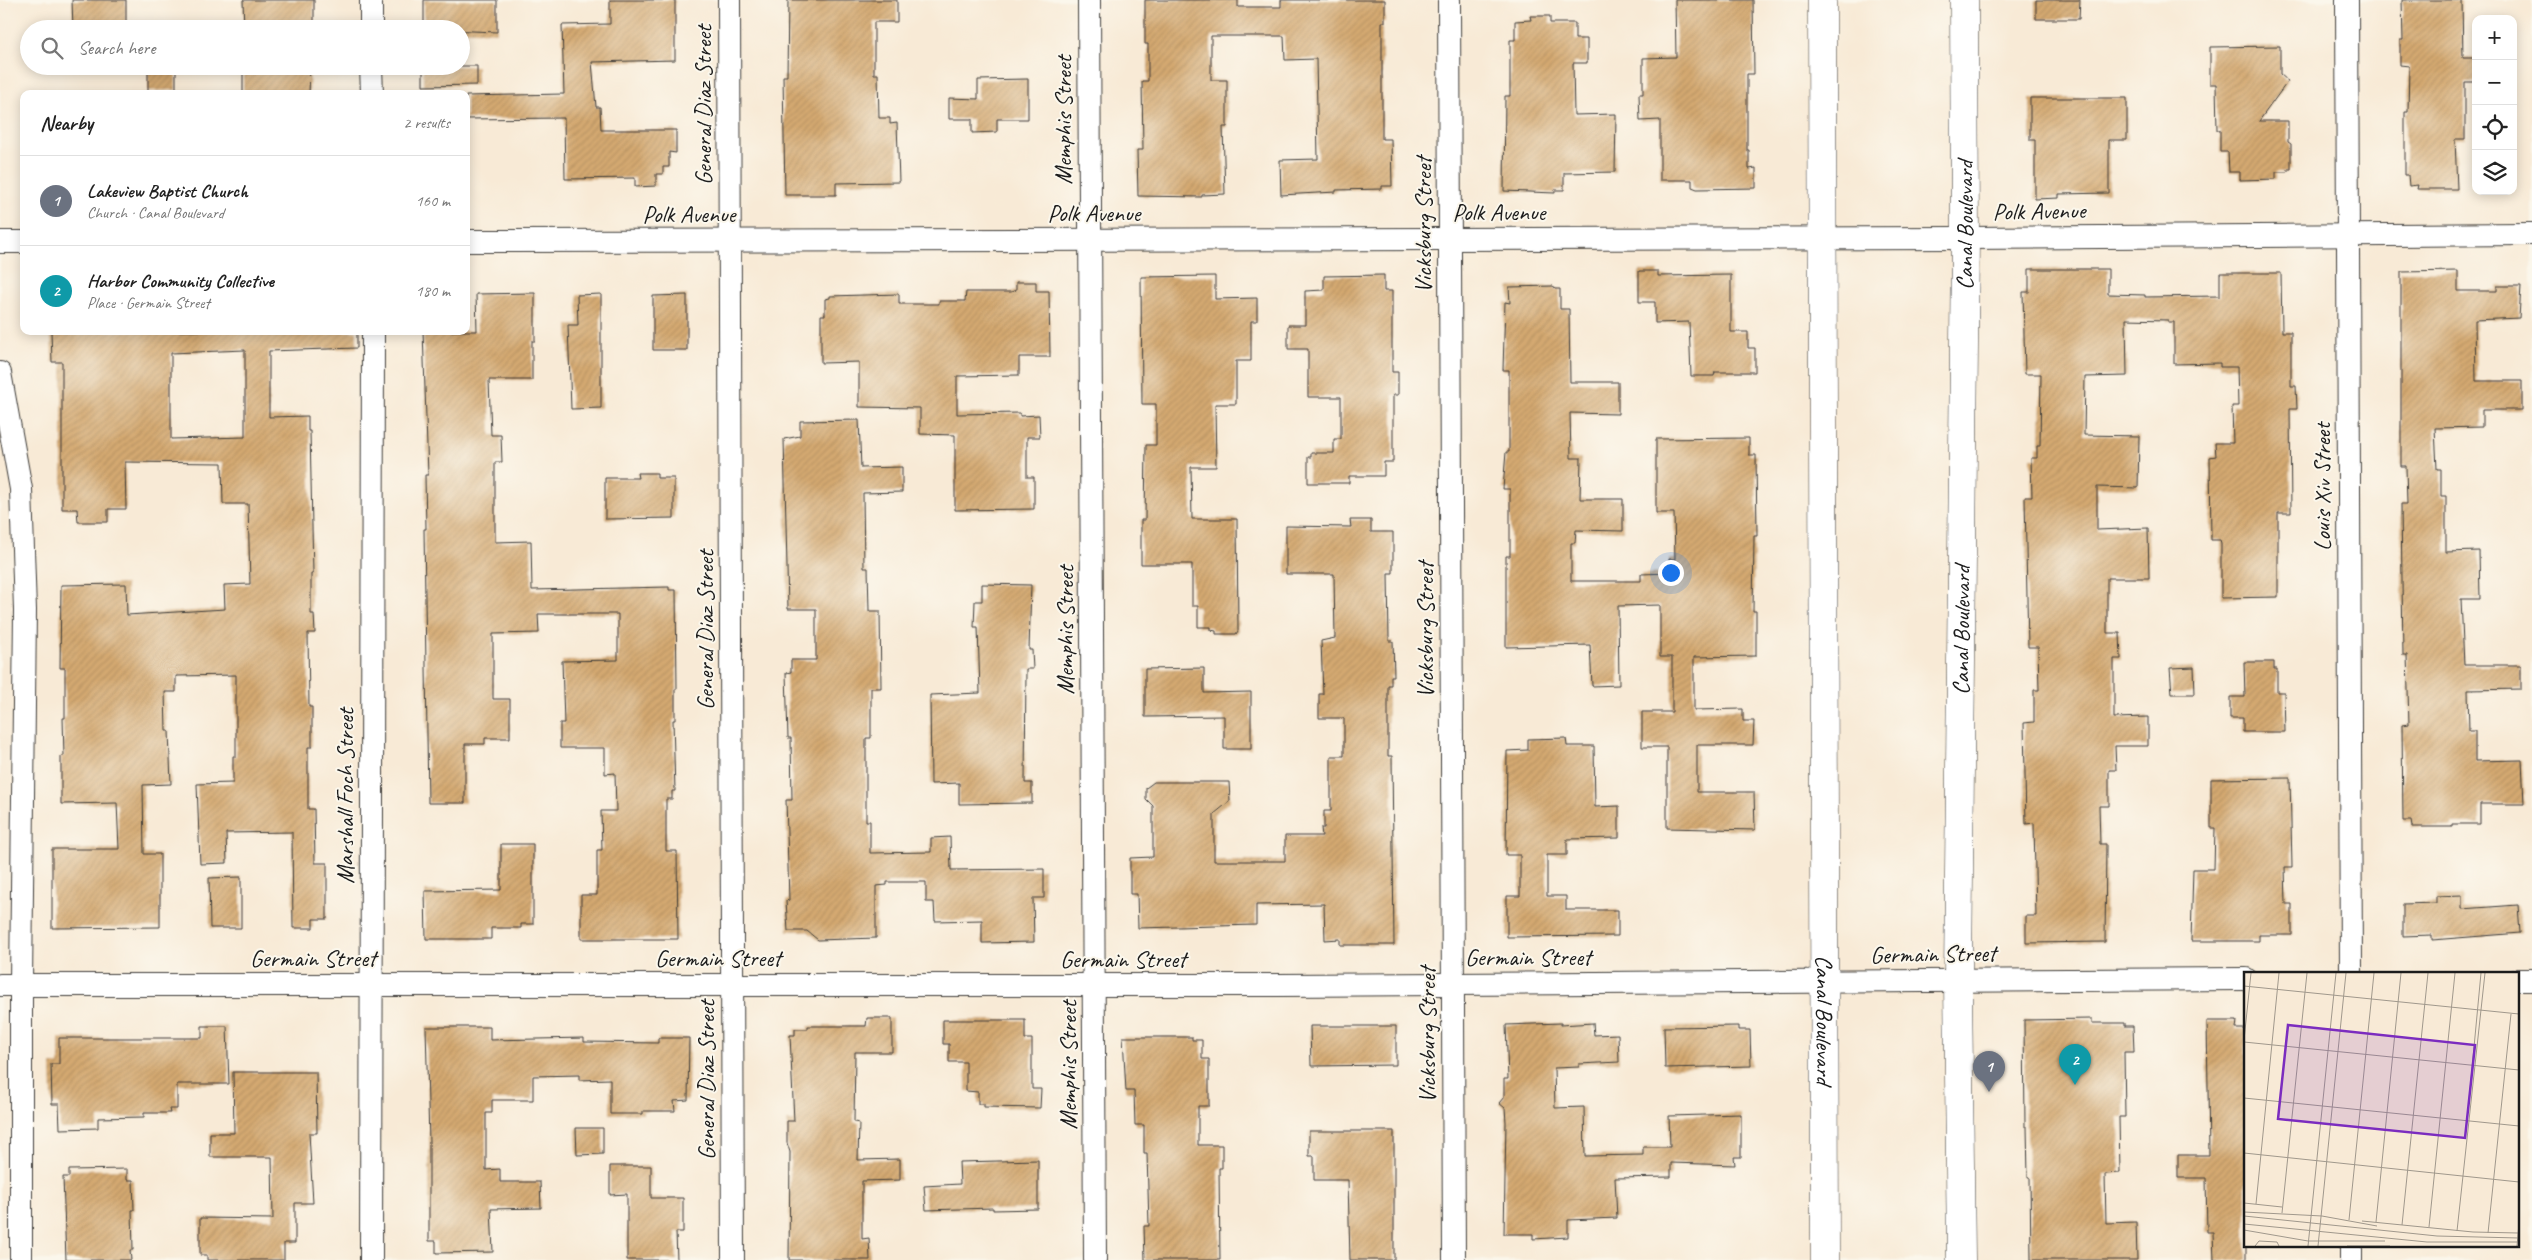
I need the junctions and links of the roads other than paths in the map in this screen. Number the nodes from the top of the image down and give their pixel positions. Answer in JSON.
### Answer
{"nodes":[{"id":1,"x":371,"y":0,"type":"edge"},
{"id":2,"x":729,"y":0,"type":"edge"},
{"id":3,"x":1089,"y":0,"type":"edge"},
{"id":4,"x":1449,"y":0,"type":"edge"},
{"id":5,"x":1822,"y":0,"type":"edge"},
{"id":6,"x":1964,"y":0,"type":"edge"},
{"id":7,"x":2347,"y":0,"type":"edge"},
{"id":8,"x":371,"y":20,"type":"edge"},
{"id":9,"x":372,"y":75,"type":"edge"},
{"id":10,"x":372,"y":90,"type":"edge"},
{"id":11,"x":2532,"y":234,"type":"edge"},
{"id":12,"x":2347,"y":235,"type":"junction"},
{"id":13,"x":1821,"y":237,"type":"junction"},
{"id":14,"x":1449,"y":238,"type":"junction"},
{"id":15,"x":1965,"y":238,"type":"junction"},
{"id":16,"x":1090,"y":239,"type":"junction"},
{"id":17,"x":730,"y":240,"type":"junction"},
{"id":18,"x":470,"y":241,"type":"edge"},
{"id":19,"x":0,"y":242,"type":"edge"},
{"id":20,"x":20,"y":242,"type":"edge"},
{"id":21,"x":373,"y":335,"type":"edge"},
{"id":22,"x":0,"y":373,"type":"edge"},
{"id":23,"x":2350,"y":972,"type":"edge"},
{"id":24,"x":2244,"y":979,"type":"edge"},
{"id":25,"x":1958,"y":980,"type":"junction"},
{"id":26,"x":1826,"y":982,"type":"junction"},
{"id":27,"x":371,"y":984,"type":"junction"},
{"id":28,"x":1452,"y":984,"type":"junction"},
{"id":29,"x":10,"y":985,"type":"edge"},
{"id":30,"x":732,"y":985,"type":"junction"},
{"id":31,"x":1094,"y":985,"type":"junction"},
{"id":32,"x":21,"y":1260,"type":"edge"},
{"id":33,"x":371,"y":1260,"type":"edge"},
{"id":34,"x":733,"y":1260,"type":"edge"},
{"id":35,"x":1095,"y":1260,"type":"edge"},
{"id":36,"x":1454,"y":1260,"type":"edge"},
{"id":37,"x":1825,"y":1260,"type":"edge"},
{"id":38,"x":1962,"y":1260,"type":"edge"}],
"edges":[{"from":1,"to":8,"type":"street"},
{"from":2,"to":17,"type":"street","name":"General Diaz Street"},
{"from":3,"to":16,"type":"street","name":"Memphis Street"},
{"from":4,"to":14,"type":"street","name":"Vicksburg Street"},
{"from":5,"to":13,"type":"main road","name":"Canal Boulevard"},
{"from":6,"to":15,"type":"main road","name":"Canal Boulevard"},
{"from":7,"to":12,"type":"street","name":"Louis Xiv Street"},
{"from":9,"to":10,"type":"street"},
{"from":11,"to":12,"type":"street","name":"Polk Avenue"},
{"from":12,"to":15,"type":"street","name":"Polk Avenue"},
{"from":12,"to":23,"type":"street","name":"Louis Xiv Street"},
{"from":13,"to":14,"type":"street","name":"Polk Avenue"},
{"from":13,"to":15,"type":"street","name":"Polk Avenue"},
{"from":13,"to":26,"type":"main road","name":"Canal Boulevard"},
{"from":14,"to":16,"type":"street","name":"Polk Avenue"},
{"from":14,"to":28,"type":"street","name":"Vicksburg Street"},
{"from":15,"to":25,"type":"main road","name":"Canal Boulevard"},
{"from":16,"to":17,"type":"street","name":"Polk Avenue"},
{"from":16,"to":31,"type":"street","name":"Memphis Street"},
{"from":17,"to":18,"type":"street","name":"Polk Avenue"},
{"from":17,"to":30,"type":"street","name":"General Diaz Street"},
{"from":19,"to":20,"type":"street"},
{"from":21,"to":27,"type":"street","name":"Marshall Foch Street"},
{"from":22,"to":29,"type":"street"},
{"from":24,"to":25,"type":"street","name":"Germain Street"},
{"from":25,"to":26,"type":"street","name":"Germain Street"},
{"from":25,"to":38,"type":"main road","name":"Canal Boulevard"},
{"from":26,"to":28,"type":"street","name":"Germain Street"},
{"from":26,"to":37,"type":"main road","name":"Canal Boulevard"},
{"from":27,"to":29,"type":"street","name":"Germain Street"},
{"from":27,"to":30,"type":"street","name":"Germain Street"},
{"from":27,"to":33,"type":"street","name":"Marshall Foch Street"},
{"from":28,"to":31,"type":"street","name":"Germain Street"},
{"from":28,"to":36,"type":"street","name":"Vicksburg Street"},
{"from":29,"to":32,"type":"street"},
{"from":30,"to":31,"type":"street","name":"Germain Street"},
{"from":30,"to":34,"type":"street","name":"General Diaz Street"},
{"from":31,"to":35,"type":"street","name":"Memphis Street"}]}
